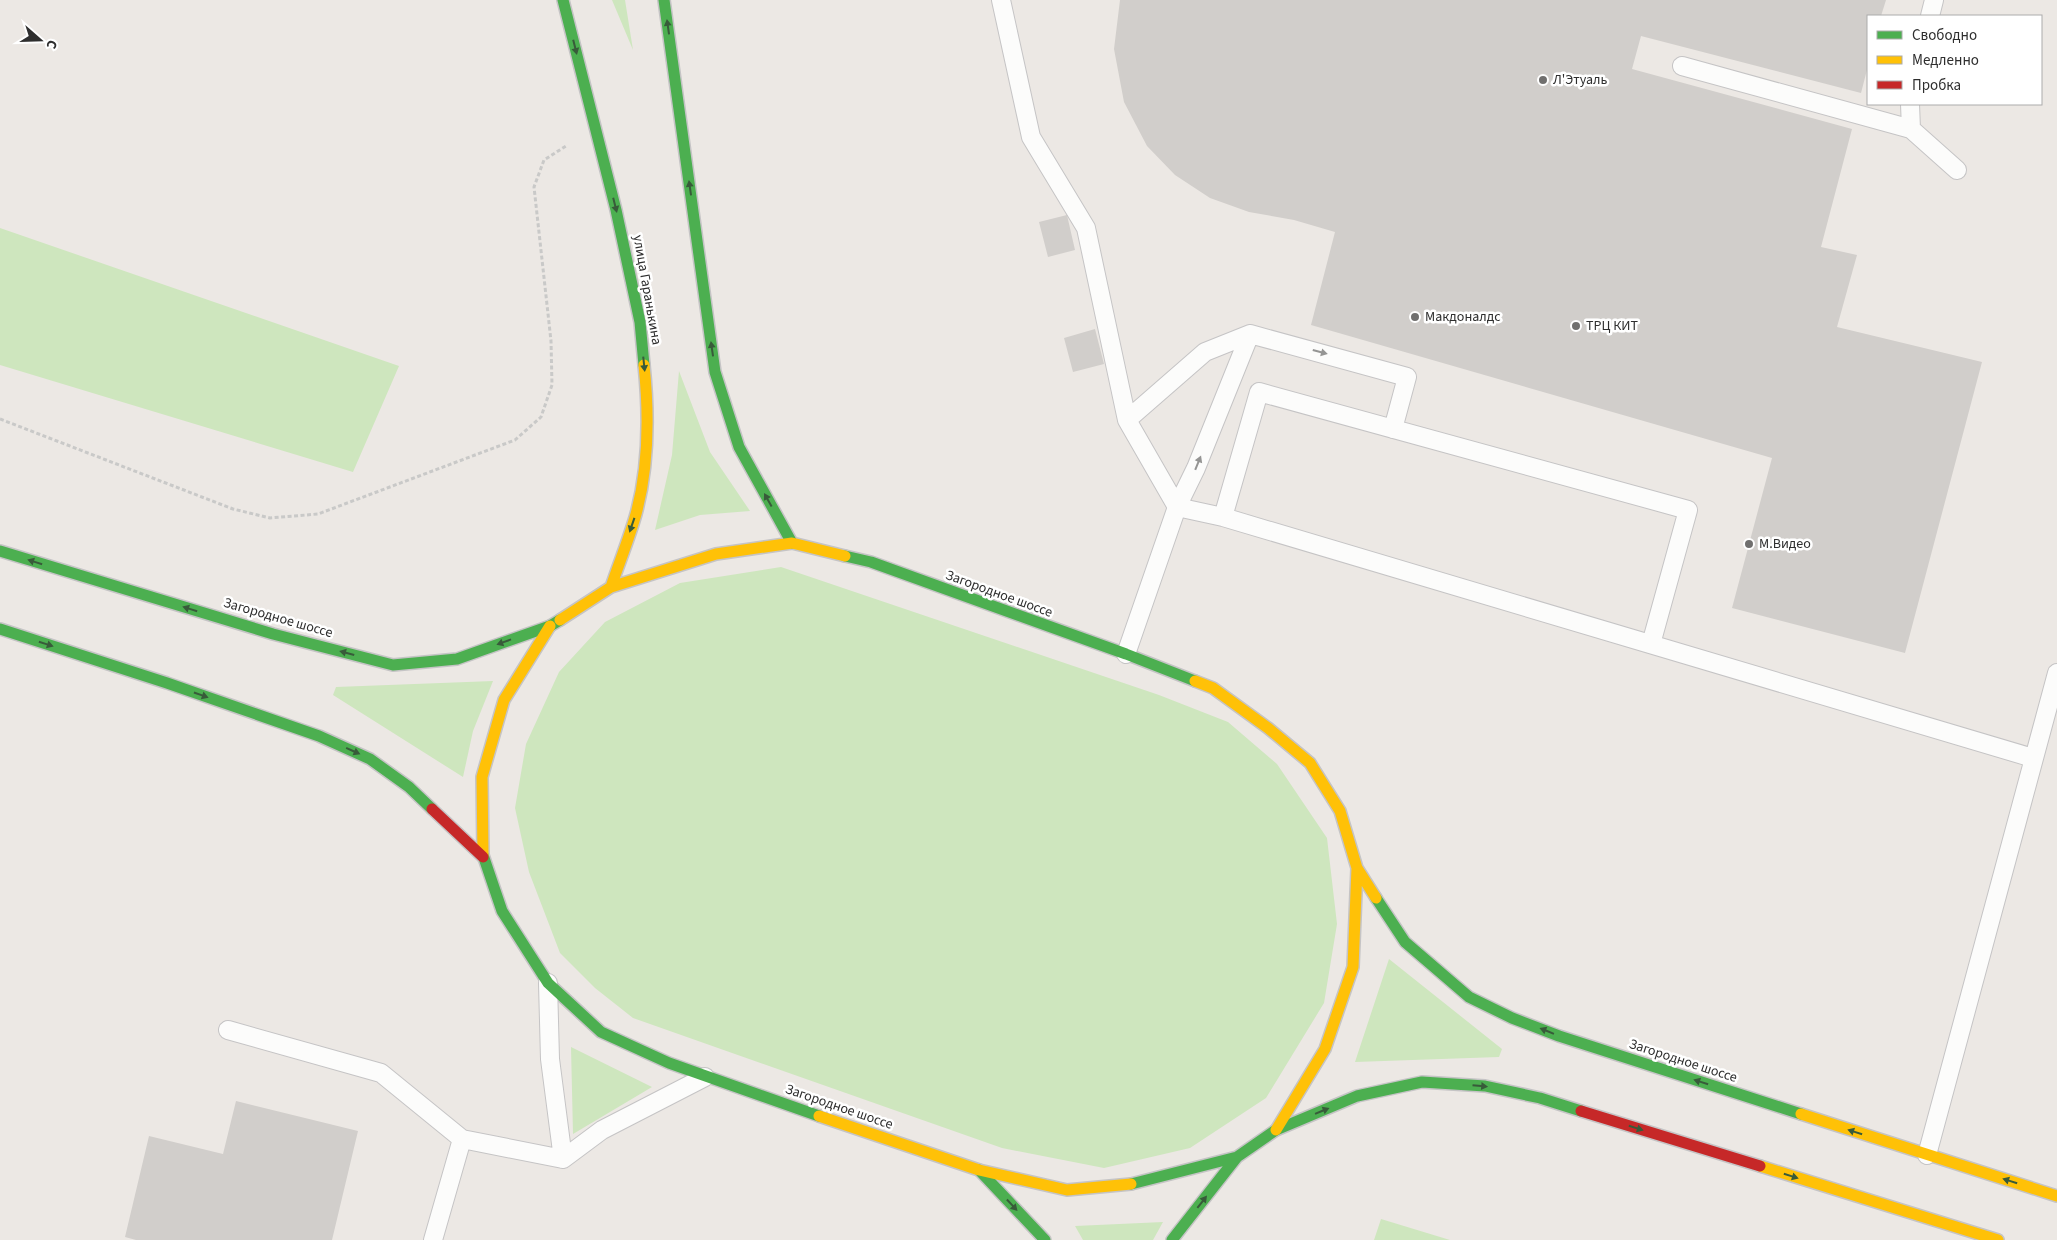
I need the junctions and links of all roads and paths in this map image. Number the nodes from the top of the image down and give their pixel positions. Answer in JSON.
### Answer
{"nodes":[{"id":1,"x":563,"y":0,"type":"edge"},
{"id":2,"x":664,"y":0,"type":"edge"},
{"id":3,"x":1002,"y":0,"type":"edge"},
{"id":4,"x":1934,"y":0,"type":"edge"},
{"id":5,"x":1930,"y":15,"type":"edge"},
{"id":6,"x":1682,"y":66,"type":"dead end"},
{"id":7,"x":1910,"y":105,"type":"edge"},
{"id":8,"x":595,"y":127,"type":"junction"},
{"id":9,"x":1911,"y":129,"type":"junction"},
{"id":10,"x":1958,"y":170,"type":"dead end"},
{"id":11,"x":1250,"y":334,"type":"junction"},
{"id":12,"x":0,"y":419,"type":"edge"},
{"id":13,"x":1127,"y":420,"type":"junction"},
{"id":14,"x":1393,"y":429,"type":"junction"},
{"id":15,"x":1178,"y":507,"type":"junction"},
{"id":16,"x":1223,"y":516,"type":"junction"},
{"id":17,"x":792,"y":543,"type":"junction"},
{"id":18,"x":0,"y":551,"type":"edge"},
{"id":19,"x":611,"y":587,"type":"junction"},
{"id":20,"x":550,"y":626,"type":"junction"},
{"id":21,"x":0,"y":628,"type":"edge"},
{"id":22,"x":1651,"y":644,"type":"junction"},
{"id":23,"x":1126,"y":654,"type":"junction"},
{"id":24,"x":2057,"y":674,"type":"edge"},
{"id":25,"x":2033,"y":758,"type":"junction"},
{"id":26,"x":483,"y":857,"type":"junction"},
{"id":27,"x":1357,"y":868,"type":"junction"},
{"id":28,"x":548,"y":982,"type":"junction"},
{"id":29,"x":228,"y":1030,"type":"dead end"},
{"id":30,"x":705,"y":1076,"type":"junction"},
{"id":31,"x":1276,"y":1130,"type":"junction"},
{"id":32,"x":462,"y":1139,"type":"junction"},
{"id":33,"x":1927,"y":1155,"type":"junction"},
{"id":34,"x":1237,"y":1157,"type":"junction"},
{"id":35,"x":564,"y":1159,"type":"junction"},
{"id":36,"x":979,"y":1170,"type":"junction"},
{"id":37,"x":2057,"y":1196,"type":"edge"},
{"id":38,"x":433,"y":1240,"type":"edge"},
{"id":39,"x":1045,"y":1240,"type":"edge"},
{"id":40,"x":1172,"y":1240,"type":"edge"},
{"id":41,"x":1998,"y":1240,"type":"edge"}],
"edges":[{"from":1,"to":8,"type":"main road","name":"улица Гаранькина","one_way":true},
{"from":17,"to":2,"type":"main road","one_way":true},
{"from":3,"to":13,"type":"lane"},
{"from":4,"to":5,"type":"lane"},
{"from":6,"to":9,"type":"lane"},
{"from":7,"to":9,"type":"lane"},
{"from":8,"to":12,"type":"path"},
{"from":8,"to":19,"type":"main road","name":"улица Гаранькина","one_way":true},
{"from":9,"to":10,"type":"lane"},
{"from":11,"to":13,"type":"lane"},
{"from":11,"to":14,"type":"lane","one_way":true},
{"from":15,"to":11,"type":"lane","one_way":true},
{"from":13,"to":15,"type":"lane"},
{"from":14,"to":16,"type":"lane"},
{"from":14,"to":22,"type":"lane"},
{"from":15,"to":16,"type":"lane"},
{"from":15,"to":23,"type":"lane"},
{"from":16,"to":22,"type":"lane"},
{"from":17,"to":19,"type":"main road","name":"Загородное шоссе"},
{"from":17,"to":23,"type":"main road","name":"Загородное шоссе"},
{"from":20,"to":18,"type":"main road","name":"Загородное шоссе","one_way":true},
{"from":19,"to":20,"type":"main road","name":"Загородное шоссе"},
{"from":20,"to":26,"type":"main road","name":"Загородное шоссе"},
{"from":21,"to":26,"type":"main road","name":"Загородное шоссе","one_way":true},
{"from":22,"to":25,"type":"lane"},
{"from":23,"to":27,"type":"main road","name":"Загородное шоссе"},
{"from":24,"to":25,"type":"lane"},
{"from":25,"to":33,"type":"lane"},
{"from":26,"to":28,"type":"main road","name":"Загородное шоссе"},
{"from":27,"to":31,"type":"main road","name":"Загородное шоссе"},
{"from":33,"to":27,"type":"main road","name":"Загородное шоссе","one_way":true},
{"from":28,"to":30,"type":"main road","name":"Загородное шоссе"},
{"from":28,"to":35,"type":"lane"},
{"from":29,"to":32,"type":"lane"},
{"from":30,"to":35,"type":"lane"},
{"from":30,"to":36,"type":"main road","name":"Загородное шоссе"},
{"from":31,"to":34,"type":"main road","name":"Загородное шоссе"},
{"from":31,"to":41,"type":"main road","name":"Загородное шоссе","one_way":true},
{"from":32,"to":35,"type":"lane"},
{"from":32,"to":38,"type":"lane"},
{"from":37,"to":33,"type":"main road","name":"Загородное шоссе","one_way":true},
{"from":34,"to":36,"type":"main road","name":"Загородное шоссе"},
{"from":40,"to":34,"type":"main road","one_way":true},
{"from":36,"to":39,"type":"main road","one_way":true}]}
